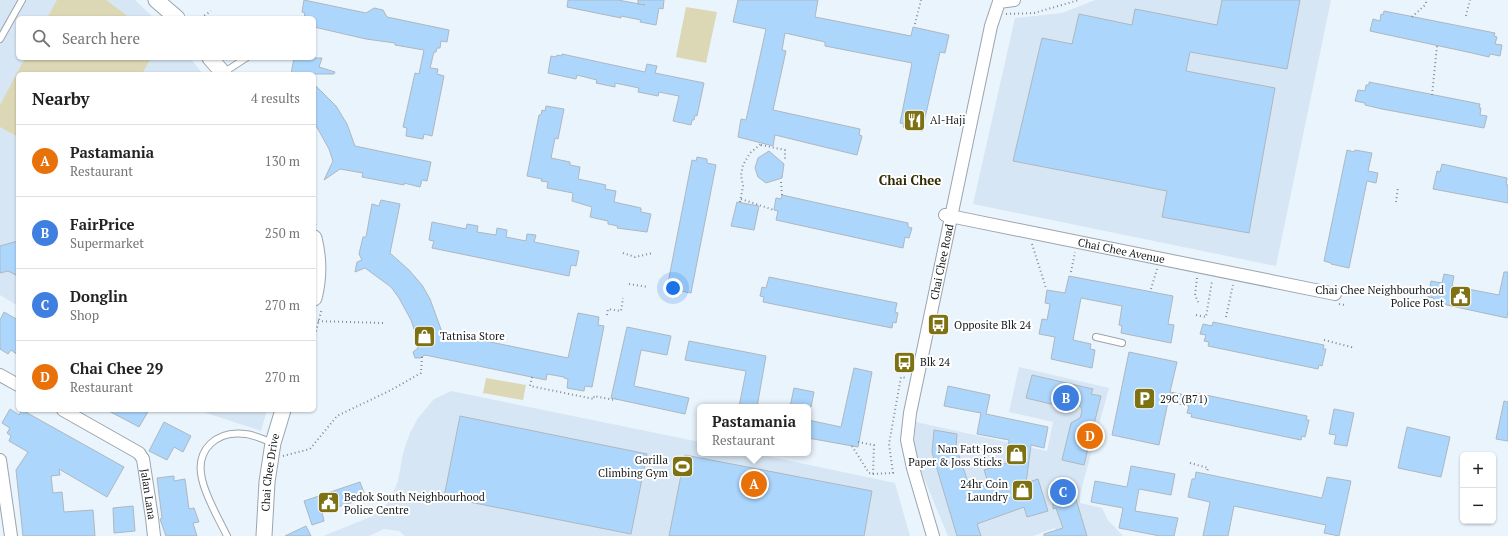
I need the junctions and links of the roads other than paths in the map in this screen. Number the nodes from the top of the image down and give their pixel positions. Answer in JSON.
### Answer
{"nodes":[{"id":1,"x":22,"y":0,"type":"edge"},
{"id":2,"x":156,"y":0,"type":"edge"},
{"id":3,"x":993,"y":0,"type":"edge"},
{"id":4,"x":1014,"y":0,"type":"edge"},
{"id":5,"x":175,"y":16,"type":"edge"},
{"id":6,"x":0,"y":38,"type":"edge"},
{"id":7,"x":212,"y":60,"type":"edge"},
{"id":8,"x":243,"y":60,"type":"edge"},
{"id":9,"x":221,"y":72,"type":"edge"},
{"id":10,"x":226,"y":72,"type":"edge"},
{"id":11,"x":947,"y":216,"type":"junction"},
{"id":12,"x":316,"y":255,"type":"edge"},
{"id":13,"x":316,"y":290,"type":"edge"},
{"id":14,"x":1335,"y":294,"type":"dead end"},
{"id":15,"x":1096,"y":337,"type":"dead end"},
{"id":16,"x":1122,"y":343,"type":"dead end"},
{"id":17,"x":0,"y":375,"type":"edge"},
{"id":18,"x":16,"y":384,"type":"edge"},
{"id":19,"x":67,"y":412,"type":"edge"},
{"id":20,"x":282,"y":412,"type":"edge"},
{"id":21,"x":272,"y":443,"type":"junction"},
{"id":22,"x":0,"y":460,"type":"edge"},
{"id":23,"x":11,"y":536,"type":"edge"},
{"id":24,"x":154,"y":536,"type":"edge"},
{"id":25,"x":227,"y":536,"type":"edge"},
{"id":26,"x":264,"y":536,"type":"edge"},
{"id":27,"x":927,"y":536,"type":"edge"},
{"id":28,"x":933,"y":536,"type":"edge"}],
"edges":[{"from":1,"to":6,"type":"lane"},
{"from":2,"to":5,"type":"street"},
{"from":3,"to":11,"type":"street","name":"Chai Chee Road"},
{"from":4,"to":11,"type":"street","name":"Chai Chee Road"},
{"from":7,"to":9,"type":"street"},
{"from":8,"to":10,"type":"lane"},
{"from":11,"to":14,"type":"street","name":"Chai Chee Avenue"},
{"from":11,"to":27,"type":"street","name":"Chai Chee Road"},
{"from":11,"to":28,"type":"street","name":"Chai Chee Road"},
{"from":12,"to":13,"type":"street"},
{"from":15,"to":16,"type":"lane"},
{"from":17,"to":18,"type":"street"},
{"from":19,"to":24,"type":"street","name":"Jalan Lana"},
{"from":20,"to":21,"type":"street","name":"Chai Chee Drive"},
{"from":21,"to":25,"type":"lane"},
{"from":21,"to":26,"type":"street","name":"Chai Chee Drive"},
{"from":22,"to":23,"type":"street"}]}
